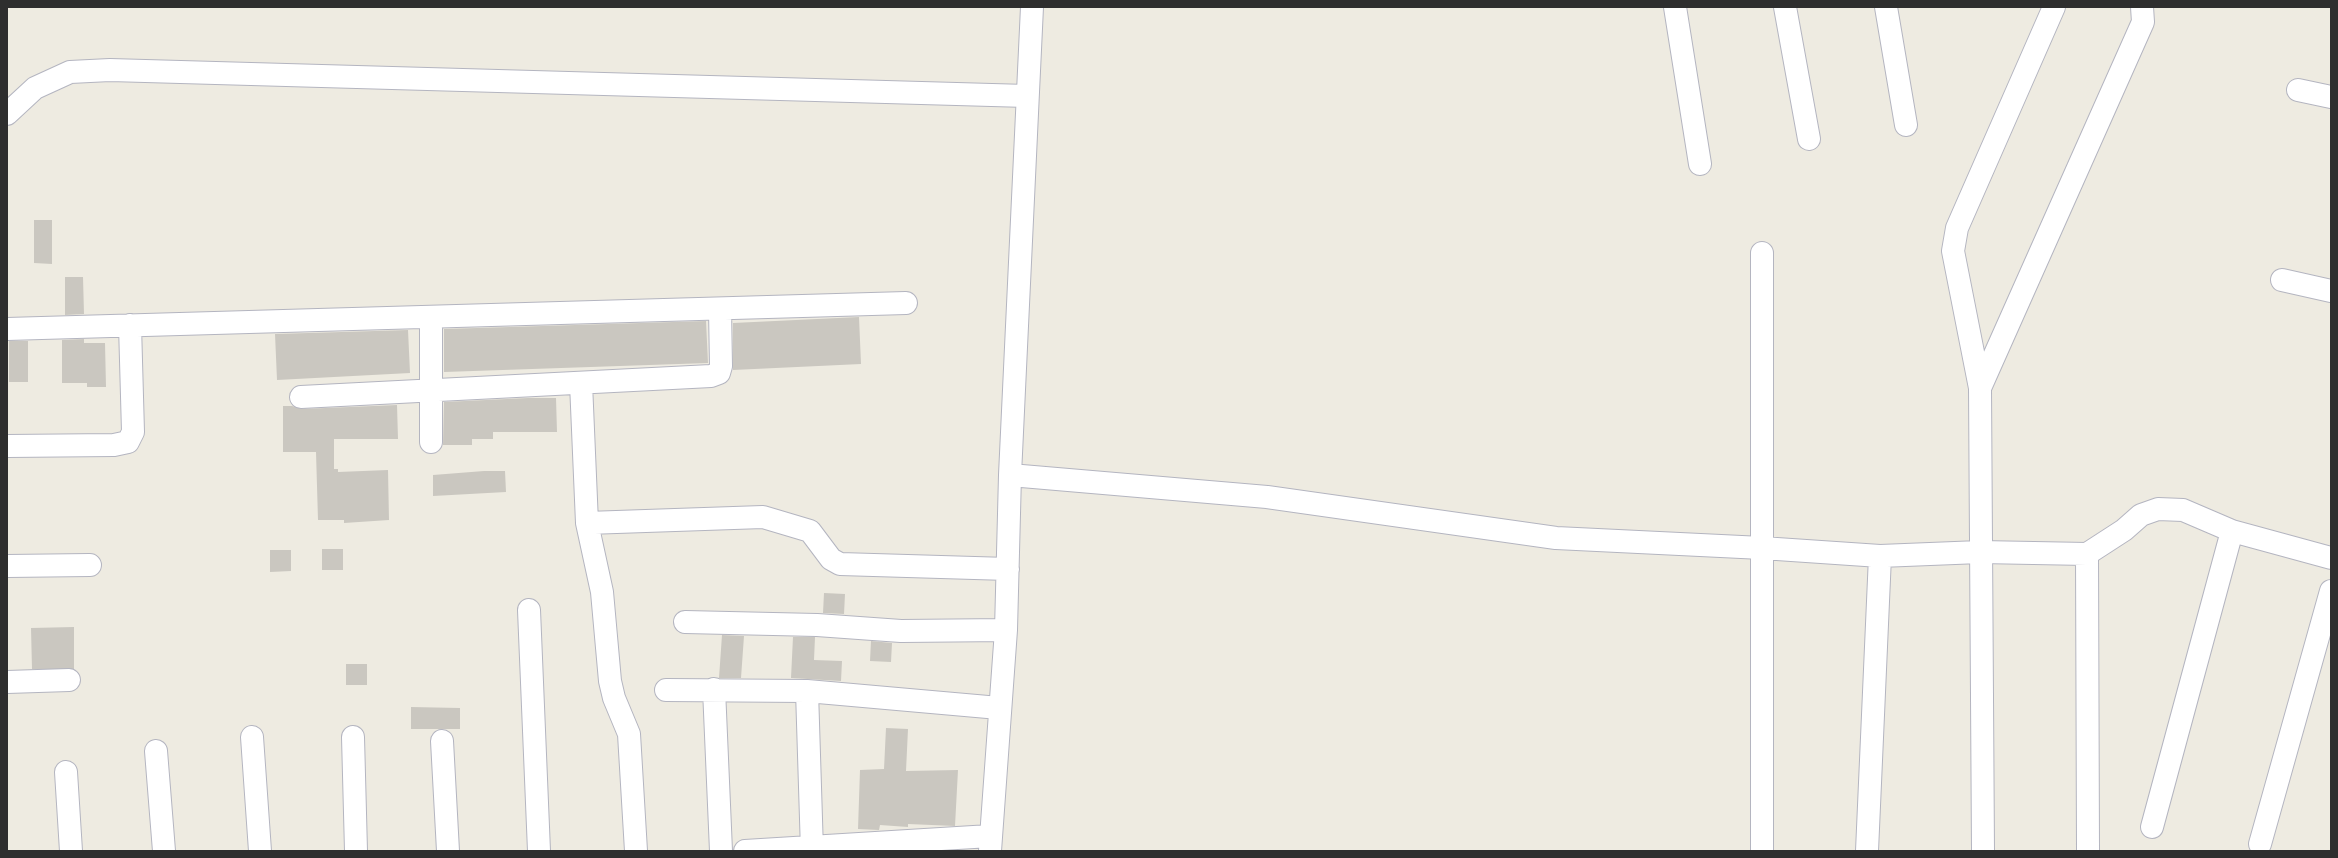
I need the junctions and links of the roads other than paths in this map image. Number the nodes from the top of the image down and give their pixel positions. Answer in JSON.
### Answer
{"nodes":[{"id":1,"x":1032,"y":7,"type":"edge"},
{"id":2,"x":1675,"y":7,"type":"edge"},
{"id":3,"x":1785,"y":7,"type":"edge"},
{"id":4,"x":1886,"y":7,"type":"edge"},
{"id":5,"x":2054,"y":7,"type":"edge"},
{"id":6,"x":2142,"y":7,"type":"edge"},
{"id":7,"x":2298,"y":90,"type":"dead end"},
{"id":8,"x":1027,"y":96,"type":"junction"},
{"id":9,"x":2331,"y":97,"type":"edge"},
{"id":10,"x":7,"y":114,"type":"edge"},
{"id":11,"x":1906,"y":125,"type":"dead end"},
{"id":12,"x":1809,"y":139,"type":"dead end"},
{"id":13,"x":1700,"y":164,"type":"dead end"},
{"id":14,"x":1762,"y":253,"type":"dead end"},
{"id":15,"x":2282,"y":280,"type":"dead end"},
{"id":16,"x":2331,"y":291,"type":"edge"},
{"id":17,"x":906,"y":303,"type":"dead end"},
{"id":18,"x":720,"y":309,"type":"junction"},
{"id":19,"x":431,"y":317,"type":"junction"},
{"id":20,"x":130,"y":325,"type":"junction"},
{"id":21,"x":7,"y":329,"type":"edge"},
{"id":22,"x":581,"y":382,"type":"junction"},
{"id":23,"x":1980,"y":388,"type":"junction"},
{"id":24,"x":432,"y":390,"type":"junction"},
{"id":25,"x":301,"y":397,"type":"dead end"},
{"id":26,"x":431,"y":442,"type":"dead end"},
{"id":27,"x":7,"y":446,"type":"edge"},
{"id":28,"x":1010,"y":476,"type":"junction"},
{"id":29,"x":586,"y":523,"type":"junction"},
{"id":30,"x":2232,"y":531,"type":"junction"},
{"id":31,"x":1762,"y":548,"type":"junction"},
{"id":32,"x":1980,"y":552,"type":"junction"},
{"id":33,"x":2087,"y":554,"type":"junction"},
{"id":34,"x":1880,"y":556,"type":"junction"},
{"id":35,"x":2331,"y":558,"type":"edge"},
{"id":36,"x":90,"y":565,"type":"dead end"},
{"id":37,"x":7,"y":566,"type":"edge"},
{"id":38,"x":1008,"y":569,"type":"junction"},
{"id":39,"x":2331,"y":591,"type":"edge"},
{"id":40,"x":528,"y":610,"type":"dead end"},
{"id":41,"x":684,"y":622,"type":"dead end"},
{"id":42,"x":1006,"y":630,"type":"junction"},
{"id":43,"x":69,"y":680,"type":"dead end"},
{"id":44,"x":7,"y":682,"type":"edge"},
{"id":45,"x":714,"y":689,"type":"junction"},
{"id":46,"x":666,"y":690,"type":"dead end"},
{"id":47,"x":807,"y":691,"type":"junction"},
{"id":48,"x":999,"y":708,"type":"junction"},
{"id":49,"x":252,"y":737,"type":"dead end"},
{"id":50,"x":352,"y":737,"type":"dead end"},
{"id":51,"x":442,"y":741,"type":"dead end"},
{"id":52,"x":156,"y":751,"type":"dead end"},
{"id":53,"x":66,"y":772,"type":"dead end"},
{"id":54,"x":2152,"y":826,"type":"dead end"},
{"id":55,"x":990,"y":843,"type":"edge"},
{"id":56,"x":2260,"y":844,"type":"dead end"},
{"id":57,"x":812,"y":848,"type":"edge"},
{"id":58,"x":71,"y":851,"type":"edge"},
{"id":59,"x":164,"y":851,"type":"edge"},
{"id":60,"x":260,"y":851,"type":"edge"},
{"id":61,"x":356,"y":851,"type":"edge"},
{"id":62,"x":448,"y":851,"type":"edge"},
{"id":63,"x":539,"y":851,"type":"edge"},
{"id":64,"x":636,"y":851,"type":"edge"},
{"id":65,"x":721,"y":851,"type":"edge"},
{"id":66,"x":745,"y":851,"type":"edge"},
{"id":67,"x":1762,"y":851,"type":"edge"},
{"id":68,"x":1867,"y":851,"type":"edge"},
{"id":69,"x":1983,"y":851,"type":"edge"},
{"id":70,"x":2088,"y":851,"type":"edge"}],
"edges":[{"from":1,"to":8,"type":"street"},
{"from":2,"to":13,"type":"street"},
{"from":3,"to":12,"type":"street"},
{"from":4,"to":11,"type":"street"},
{"from":5,"to":23,"type":"street"},
{"from":6,"to":23,"type":"street"},
{"from":7,"to":9,"type":"street"},
{"from":8,"to":10,"type":"street"},
{"from":8,"to":28,"type":"street"},
{"from":14,"to":31,"type":"street"},
{"from":15,"to":16,"type":"street"},
{"from":17,"to":18,"type":"street"},
{"from":18,"to":19,"type":"street"},
{"from":18,"to":22,"type":"street"},
{"from":19,"to":20,"type":"street"},
{"from":19,"to":24,"type":"street"},
{"from":20,"to":21,"type":"street"},
{"from":20,"to":27,"type":"street"},
{"from":22,"to":24,"type":"street"},
{"from":22,"to":29,"type":"street"},
{"from":23,"to":32,"type":"street"},
{"from":24,"to":25,"type":"street"},
{"from":24,"to":26,"type":"street"},
{"from":28,"to":31,"type":"street"},
{"from":28,"to":38,"type":"street"},
{"from":29,"to":38,"type":"street"},
{"from":29,"to":64,"type":"street"},
{"from":30,"to":33,"type":"street"},
{"from":30,"to":35,"type":"street"},
{"from":30,"to":54,"type":"street"},
{"from":31,"to":34,"type":"street"},
{"from":31,"to":67,"type":"street"},
{"from":32,"to":33,"type":"street"},
{"from":32,"to":34,"type":"street"},
{"from":32,"to":69,"type":"street"},
{"from":33,"to":70,"type":"street"},
{"from":34,"to":68,"type":"street"},
{"from":36,"to":37,"type":"street"},
{"from":38,"to":42,"type":"street"},
{"from":39,"to":56,"type":"street"},
{"from":40,"to":63,"type":"street"},
{"from":41,"to":42,"type":"street"},
{"from":42,"to":48,"type":"street"},
{"from":43,"to":44,"type":"street"},
{"from":45,"to":46,"type":"street"},
{"from":45,"to":47,"type":"street"},
{"from":45,"to":65,"type":"street"},
{"from":47,"to":48,"type":"street"},
{"from":47,"to":57,"type":"street"},
{"from":48,"to":55,"type":"street"},
{"from":49,"to":60,"type":"street"},
{"from":50,"to":61,"type":"street"},
{"from":51,"to":62,"type":"street"},
{"from":52,"to":59,"type":"street"},
{"from":53,"to":58,"type":"street"},
{"from":55,"to":57,"type":"street"},
{"from":57,"to":66,"type":"street"}]}
